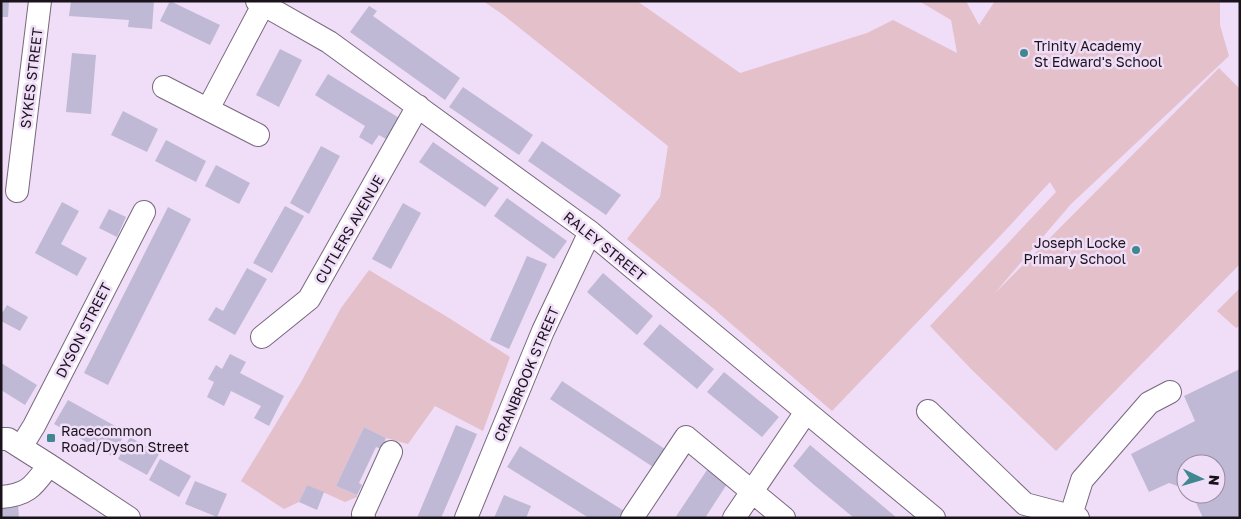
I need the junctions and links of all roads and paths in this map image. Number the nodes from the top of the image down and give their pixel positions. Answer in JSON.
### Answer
{"nodes":[{"id":1,"x":40,"y":1,"type":"edge"},
{"id":2,"x":260,"y":3,"type":"edge"},
{"id":3,"x":164,"y":87,"type":"dead end"},
{"id":4,"x":418,"y":106,"type":"junction"},
{"id":5,"x":208,"y":109,"type":"junction"},
{"id":6,"x":258,"y":134,"type":"dead end"},
{"id":7,"x":12,"y":153,"type":"edge"},
{"id":8,"x":17,"y":191,"type":"dead end"},
{"id":9,"x":144,"y":212,"type":"dead end"},
{"id":10,"x":590,"y":232,"type":"junction"},
{"id":11,"x":262,"y":337,"type":"dead end"},
{"id":12,"x":1170,"y":392,"type":"dead end"},
{"id":13,"x":928,"y":411,"type":"dead end"},
{"id":14,"x":806,"y":412,"type":"junction"},
{"id":15,"x":11,"y":443,"type":"edge"},
{"id":16,"x":391,"y":452,"type":"dead end"},
{"id":17,"x":49,"y":465,"type":"junction"},
{"id":18,"x":752,"y":491,"type":"junction"},
{"id":19,"x":1,"y":497,"type":"edge"},
{"id":20,"x":1074,"y":517,"type":"edge"},
{"id":21,"x":129,"y":518,"type":"edge"},
{"id":22,"x":364,"y":518,"type":"edge"},
{"id":23,"x":466,"y":518,"type":"edge"},
{"id":24,"x":632,"y":518,"type":"edge"},
{"id":25,"x":734,"y":518,"type":"edge"},
{"id":26,"x":784,"y":518,"type":"edge"},
{"id":27,"x":934,"y":518,"type":"edge"}],
"edges":[{"from":1,"to":7,"type":"street","name":"SYKES STREET"},
{"from":2,"to":4,"type":"street","name":"RALEY STREET"},
{"from":2,"to":5,"type":"street"},
{"from":3,"to":5,"type":"street"},
{"from":4,"to":10,"type":"street","name":"RALEY STREET"},
{"from":4,"to":11,"type":"street","name":"CUTLERS AVENUE"},
{"from":5,"to":6,"type":"street"},
{"from":7,"to":8,"type":"street","name":"SYKES STREET"},
{"from":9,"to":15,"type":"street","name":"DYSON STREET"},
{"from":10,"to":14,"type":"street","name":"RALEY STREET"},
{"from":10,"to":23,"type":"street","name":"CRANBROOK STREET"},
{"from":12,"to":20,"type":"street"},
{"from":13,"to":20,"type":"street"},
{"from":14,"to":18,"type":"street"},
{"from":14,"to":27,"type":"street","name":"RALEY STREET"},
{"from":15,"to":17,"type":"street"},
{"from":16,"to":22,"type":"street"},
{"from":17,"to":19,"type":"street"},
{"from":17,"to":21,"type":"street"},
{"from":18,"to":24,"type":"street"},
{"from":18,"to":25,"type":"street"},
{"from":18,"to":26,"type":"street"}]}
